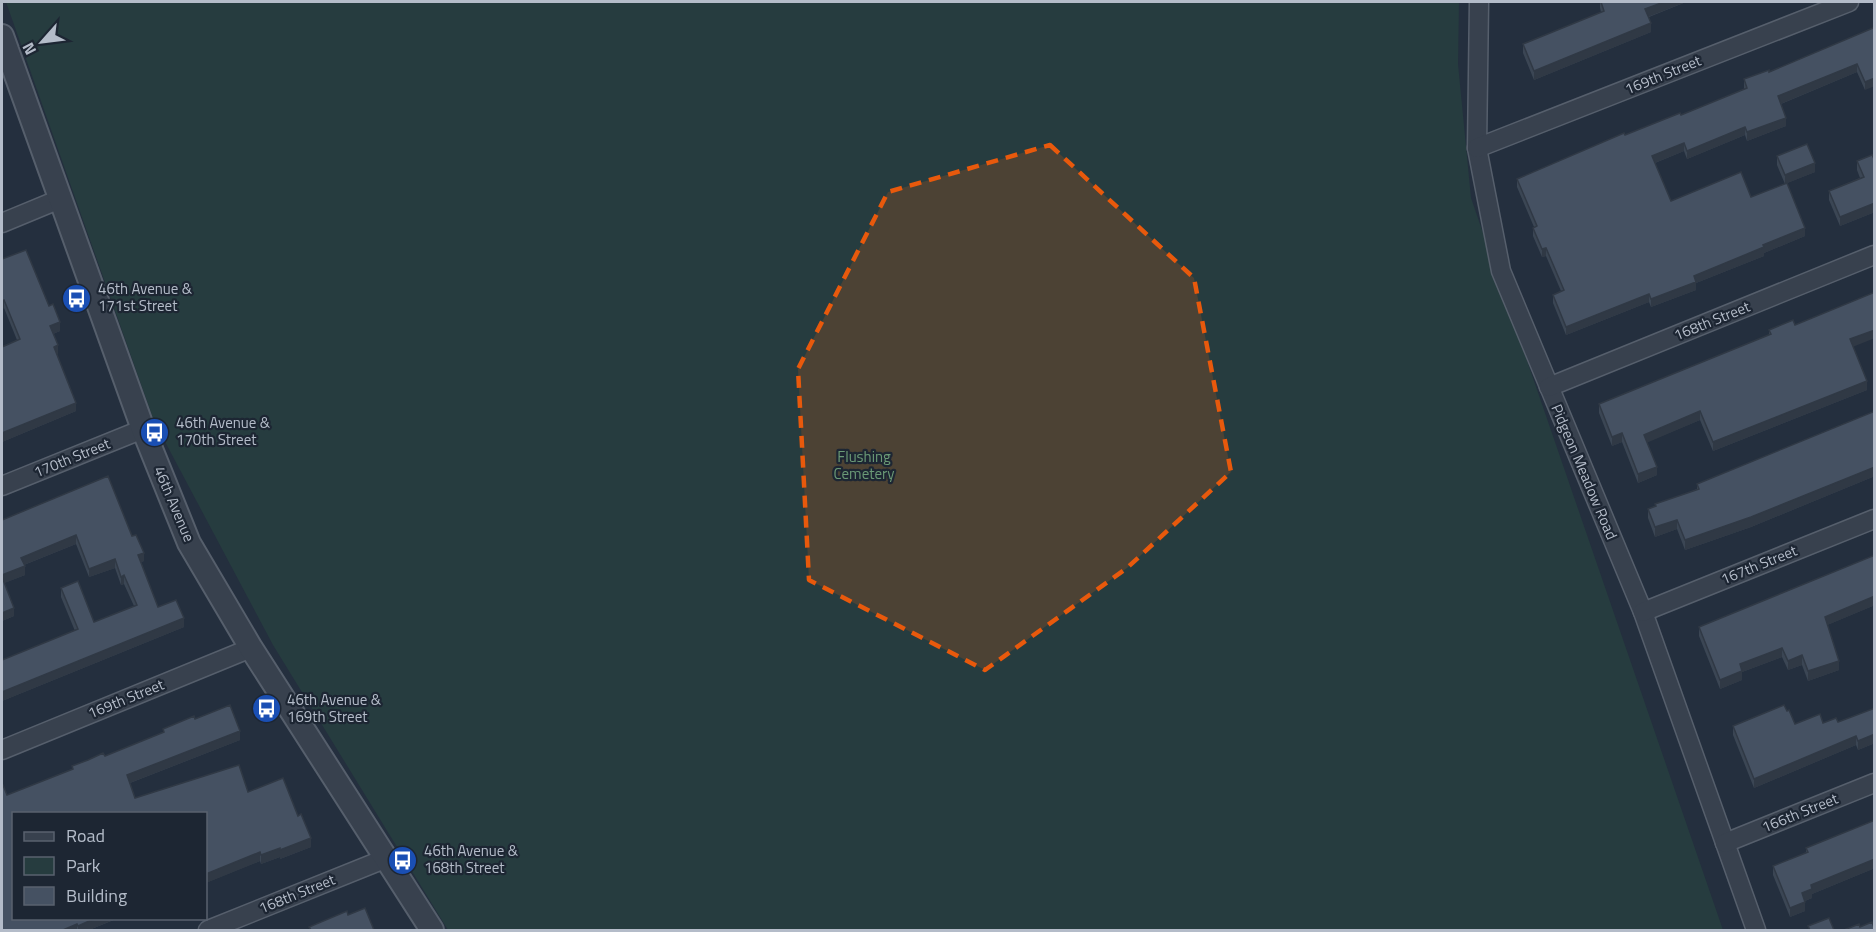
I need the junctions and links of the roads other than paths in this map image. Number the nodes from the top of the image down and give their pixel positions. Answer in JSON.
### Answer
{"nodes":[{"id":1,"x":1479,"y":2,"type":"edge"},
{"id":2,"x":1849,"y":2,"type":"edge"},
{"id":3,"x":2,"y":36,"type":"edge"},
{"id":4,"x":1477,"y":148,"type":"junction"},
{"id":5,"x":60,"y":199,"type":"junction"},
{"id":6,"x":2,"y":223,"type":"edge"},
{"id":7,"x":1875,"y":255,"type":"edge"},
{"id":8,"x":1549,"y":387,"type":"junction"},
{"id":9,"x":143,"y":429,"type":"junction"},
{"id":10,"x":2,"y":486,"type":"edge"},
{"id":11,"x":1875,"y":519,"type":"edge"},
{"id":12,"x":1643,"y":612,"type":"junction"},
{"id":13,"x":251,"y":648,"type":"junction"},
{"id":14,"x":2,"y":750,"type":"edge"},
{"id":15,"x":1875,"y":783,"type":"edge"},
{"id":16,"x":1725,"y":843,"type":"junction"},
{"id":17,"x":387,"y":858,"type":"junction"},
{"id":18,"x":208,"y":930,"type":"edge"},
{"id":19,"x":432,"y":930,"type":"edge"},
{"id":20,"x":1756,"y":930,"type":"edge"}],
"edges":[{"from":1,"to":4,"type":"street","name":"Pidgeon Meadow Road"},
{"from":2,"to":4,"type":"street","name":"169th Street"},
{"from":3,"to":5,"type":"street","name":"46th Avenue"},
{"from":4,"to":8,"type":"street","name":"Pidgeon Meadow Road"},
{"from":5,"to":6,"type":"street"},
{"from":5,"to":9,"type":"street","name":"46th Avenue"},
{"from":7,"to":8,"type":"street","name":"168th Street"},
{"from":8,"to":12,"type":"street","name":"Pidgeon Meadow Road"},
{"from":9,"to":10,"type":"street","name":"170th Street"},
{"from":9,"to":13,"type":"street","name":"46th Avenue"},
{"from":11,"to":12,"type":"street","name":"167th Street"},
{"from":12,"to":16,"type":"street","name":"Pidgeon Meadow Road"},
{"from":13,"to":14,"type":"street","name":"169th Street"},
{"from":13,"to":17,"type":"street","name":"46th Avenue"},
{"from":15,"to":16,"type":"street","name":"166th Street"},
{"from":16,"to":20,"type":"street","name":"Pidgeon Meadow Road"},
{"from":17,"to":18,"type":"street","name":"168th Street"},
{"from":17,"to":19,"type":"street","name":"46th Avenue"}]}
